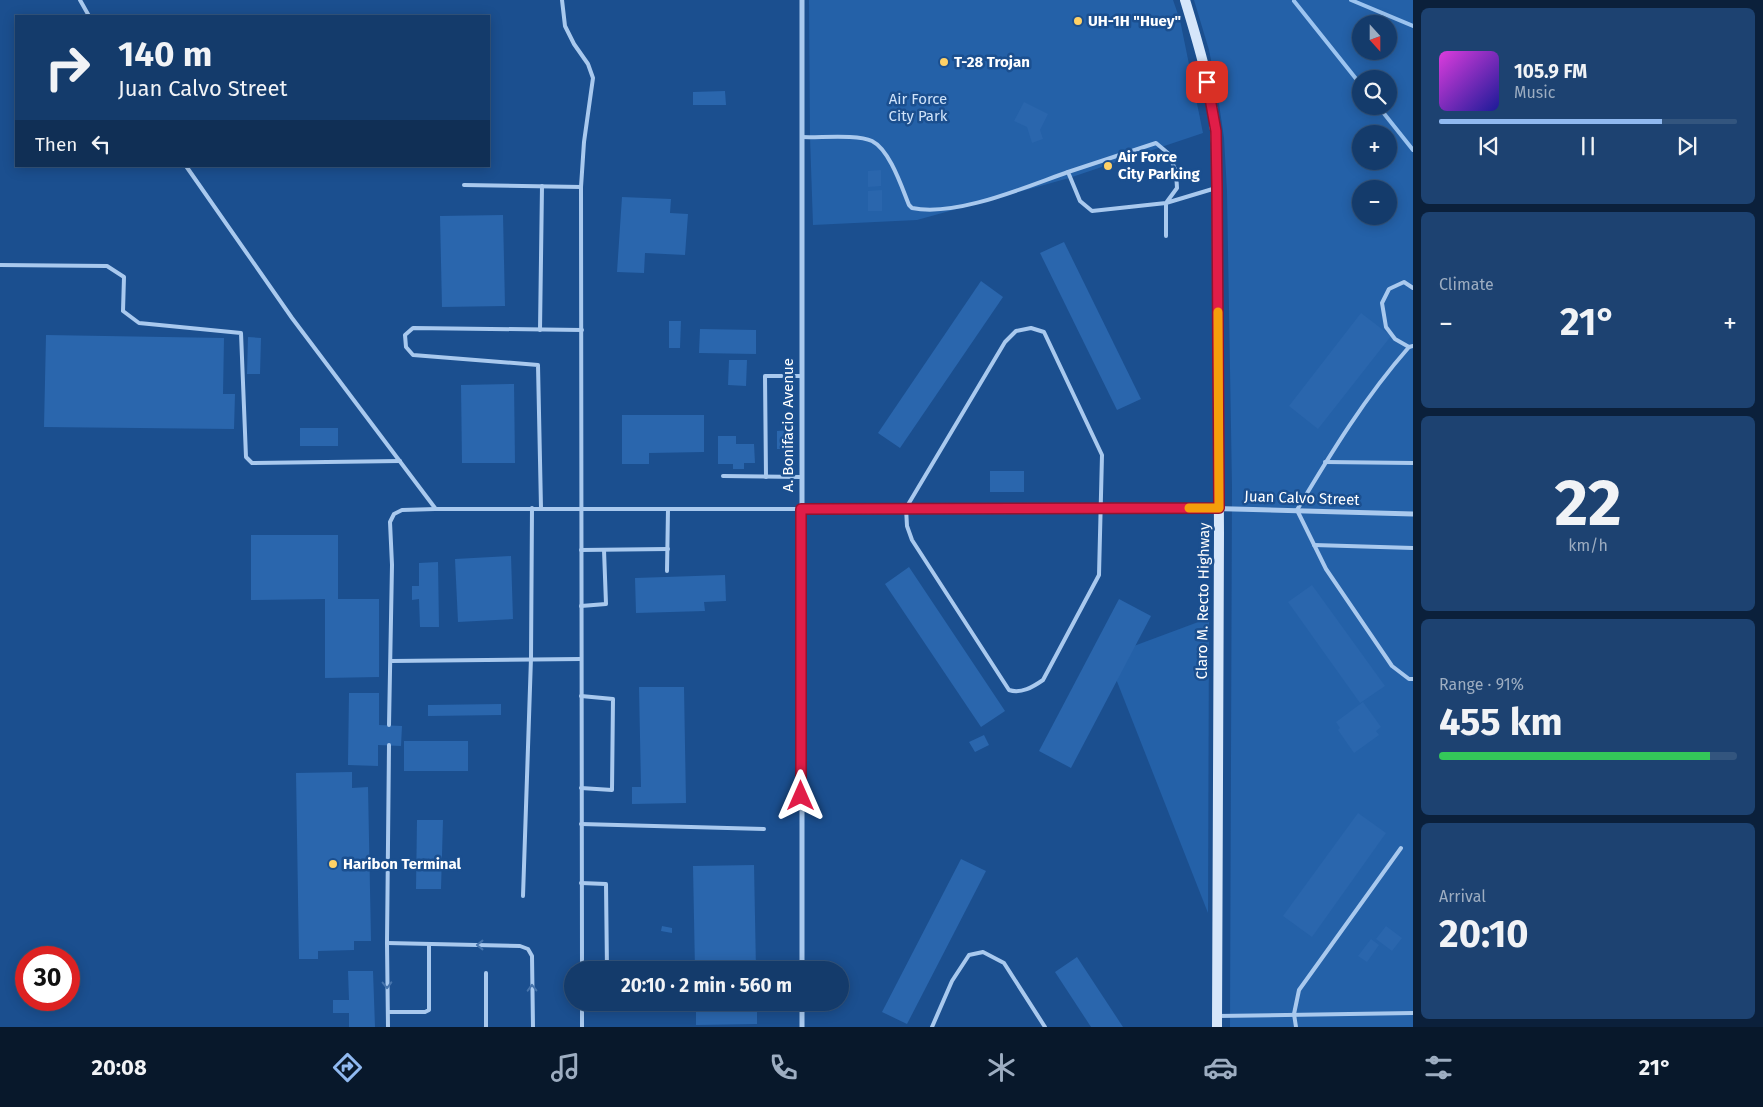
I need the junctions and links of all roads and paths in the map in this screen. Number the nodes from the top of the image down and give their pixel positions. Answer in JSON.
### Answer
{"nodes":[{"id":1,"x":80,"y":0,"type":"edge"},
{"id":2,"x":802,"y":0,"type":"edge"},
{"id":3,"x":1185,"y":0,"type":"edge"},
{"id":4,"x":563,"y":1,"type":"edge"},
{"id":5,"x":88,"y":15,"type":"edge"},
{"id":6,"x":802,"y":137,"type":"junction"},
{"id":7,"x":187,"y":167,"type":"edge"},
{"id":8,"x":1068,"y":172,"type":"junction"},
{"id":9,"x":464,"y":185,"type":"dead end"},
{"id":10,"x":542,"y":186,"type":"junction"},
{"id":11,"x":581,"y":187,"type":"junction"},
{"id":12,"x":1217,"y":188,"type":"junction"},
{"id":13,"x":1166,"y":203,"type":"junction"},
{"id":14,"x":1166,"y":236,"type":"dead end"},
{"id":15,"x":0,"y":264,"type":"edge"},
{"id":16,"x":1413,"y":288,"type":"edge"},
{"id":17,"x":540,"y":330,"type":"junction"},
{"id":18,"x":582,"y":330,"type":"junction"},
{"id":19,"x":1411,"y":346,"type":"edge"},
{"id":20,"x":801,"y":376,"type":"junction"},
{"id":21,"x":400,"y":461,"type":"junction"},
{"id":22,"x":1325,"y":462,"type":"junction"},
{"id":23,"x":1413,"y":463,"type":"edge"},
{"id":24,"x":722,"y":476,"type":"dead end"},
{"id":25,"x":766,"y":476,"type":"junction"},
{"id":26,"x":801,"y":477,"type":"junction"},
{"id":27,"x":435,"y":508,"type":"junction"},
{"id":28,"x":532,"y":508,"type":"junction"},
{"id":29,"x":541,"y":508,"type":"junction"},
{"id":30,"x":580,"y":508,"type":"junction"},
{"id":31,"x":906,"y":508,"type":"junction"},
{"id":32,"x":1100,"y":508,"type":"junction"},
{"id":33,"x":1219,"y":508,"type":"junction"},
{"id":34,"x":668,"y":509,"type":"junction"},
{"id":35,"x":801,"y":509,"type":"junction"},
{"id":36,"x":1297,"y":510,"type":"junction"},
{"id":37,"x":1413,"y":514,"type":"edge"},
{"id":38,"x":1314,"y":544,"type":"junction"},
{"id":39,"x":1413,"y":548,"type":"edge"},
{"id":40,"x":668,"y":549,"type":"junction"},
{"id":41,"x":580,"y":550,"type":"junction"},
{"id":42,"x":604,"y":550,"type":"junction"},
{"id":43,"x":667,"y":571,"type":"dead end"},
{"id":44,"x":581,"y":606,"type":"junction"},
{"id":45,"x":531,"y":658,"type":"junction"},
{"id":46,"x":581,"y":659,"type":"junction"},
{"id":47,"x":391,"y":661,"type":"junction"},
{"id":48,"x":1413,"y":679,"type":"edge"},
{"id":49,"x":581,"y":696,"type":"junction"},
{"id":50,"x":389,"y":725,"type":"dead end"},
{"id":51,"x":389,"y":746,"type":"dead end"},
{"id":52,"x":581,"y":788,"type":"junction"},
{"id":53,"x":581,"y":824,"type":"junction"},
{"id":54,"x":764,"y":829,"type":"dead end"},
{"id":55,"x":1401,"y":848,"type":"dead end"},
{"id":56,"x":581,"y":883,"type":"junction"},
{"id":57,"x":523,"y":896,"type":"dead end"},
{"id":58,"x":387,"y":943,"type":"junction"},
{"id":59,"x":429,"y":945,"type":"junction"},
{"id":60,"x":582,"y":961,"type":"edge"},
{"id":61,"x":607,"y":961,"type":"edge"},
{"id":62,"x":802,"y":961,"type":"edge"},
{"id":63,"x":486,"y":973,"type":"dead end"},
{"id":64,"x":582,"y":1011,"type":"edge"},
{"id":65,"x":802,"y":1011,"type":"edge"},
{"id":66,"x":388,"y":1012,"type":"junction"},
{"id":67,"x":1413,"y":1013,"type":"edge"},
{"id":68,"x":1294,"y":1014,"type":"junction"},
{"id":69,"x":1217,"y":1022,"type":"edge"},
{"id":70,"x":388,"y":1027,"type":"edge"},
{"id":71,"x":486,"y":1027,"type":"edge"},
{"id":72,"x":533,"y":1027,"type":"edge"},
{"id":73,"x":582,"y":1027,"type":"edge"},
{"id":74,"x":802,"y":1027,"type":"edge"},
{"id":75,"x":932,"y":1027,"type":"edge"},
{"id":76,"x":1045,"y":1027,"type":"edge"},
{"id":77,"x":1296,"y":1027,"type":"edge"}],
"edges":[{"from":1,"to":5,"type":"lane"},
{"from":2,"to":6,"type":"street","name":"A. Bonifacio Avenue"},
{"from":3,"to":12,"type":"main road","name":"Claro M. Recto Highway"},
{"from":4,"to":11,"type":"lane"},
{"from":6,"to":8,"type":"lane"},
{"from":6,"to":20,"type":"street","name":"A. Bonifacio Avenue"},
{"from":7,"to":21,"type":"lane"},
{"from":8,"to":13,"type":"lane"},
{"from":8,"to":13,"type":"lane"},
{"from":9,"to":10,"type":"lane"},
{"from":10,"to":11,"type":"lane"},
{"from":10,"to":17,"type":"lane"},
{"from":11,"to":18,"type":"lane"},
{"from":12,"to":13,"type":"lane"},
{"from":12,"to":33,"type":"main road","name":"Claro M. Recto Highway"},
{"from":13,"to":14,"type":"lane"},
{"from":15,"to":21,"type":"lane"},
{"from":16,"to":19,"type":"lane"},
{"from":17,"to":18,"type":"lane"},
{"from":17,"to":29,"type":"lane"},
{"from":18,"to":30,"type":"lane"},
{"from":19,"to":22,"type":"lane"},
{"from":20,"to":25,"type":"lane"},
{"from":20,"to":26,"type":"street","name":"A. Bonifacio Avenue"},
{"from":21,"to":27,"type":"lane"},
{"from":22,"to":23,"type":"lane"},
{"from":22,"to":36,"type":"lane"},
{"from":24,"to":25,"type":"lane"},
{"from":25,"to":26,"type":"lane"},
{"from":26,"to":35,"type":"street","name":"A. Bonifacio Avenue"},
{"from":27,"to":28,"type":"lane"},
{"from":27,"to":47,"type":"lane"},
{"from":28,"to":29,"type":"lane"},
{"from":28,"to":45,"type":"lane"},
{"from":29,"to":30,"type":"lane"},
{"from":30,"to":34,"type":"lane"},
{"from":30,"to":41,"type":"lane"},
{"from":31,"to":32,"type":"street","name":"Juan Calvo Street"},
{"from":31,"to":32,"type":"lane"},
{"from":31,"to":32,"type":"lane"},
{"from":31,"to":35,"type":"street","name":"Juan Calvo Street"},
{"from":32,"to":33,"type":"street","name":"Juan Calvo Street"},
{"from":33,"to":36,"type":"street","name":"Juan Calvo Street"},
{"from":33,"to":69,"type":"main road","name":"Claro M. Recto Highway"},
{"from":34,"to":35,"type":"lane"},
{"from":34,"to":40,"type":"lane"},
{"from":35,"to":62,"type":"street","name":"A. Bonifacio Avenue"},
{"from":36,"to":37,"type":"street","name":"Juan Calvo Street"},
{"from":36,"to":38,"type":"lane"},
{"from":38,"to":39,"type":"lane"},
{"from":38,"to":48,"type":"lane"},
{"from":40,"to":42,"type":"lane"},
{"from":40,"to":43,"type":"lane"},
{"from":41,"to":42,"type":"lane"},
{"from":41,"to":44,"type":"lane"},
{"from":42,"to":44,"type":"lane"},
{"from":44,"to":46,"type":"lane"},
{"from":45,"to":46,"type":"lane"},
{"from":45,"to":47,"type":"lane"},
{"from":45,"to":57,"type":"lane"},
{"from":46,"to":49,"type":"lane"},
{"from":47,"to":50,"type":"lane"},
{"from":49,"to":52,"type":"lane"},
{"from":49,"to":52,"type":"lane"},
{"from":51,"to":58,"type":"lane"},
{"from":52,"to":53,"type":"lane"},
{"from":53,"to":54,"type":"lane"},
{"from":53,"to":56,"type":"lane"},
{"from":55,"to":68,"type":"lane"},
{"from":56,"to":60,"type":"lane"},
{"from":56,"to":61,"type":"lane"},
{"from":58,"to":59,"type":"lane"},
{"from":58,"to":66,"type":"lane","one_way":true},
{"from":59,"to":66,"type":"lane"},
{"from":72,"to":59,"type":"lane","one_way":true},
{"from":63,"to":71,"type":"lane"},
{"from":64,"to":73,"type":"lane"},
{"from":65,"to":74,"type":"street"},
{"from":66,"to":70,"type":"lane"},
{"from":67,"to":68,"type":"lane"},
{"from":68,"to":69,"type":"lane"},
{"from":68,"to":77,"type":"lane"},
{"from":75,"to":76,"type":"lane"}]}
